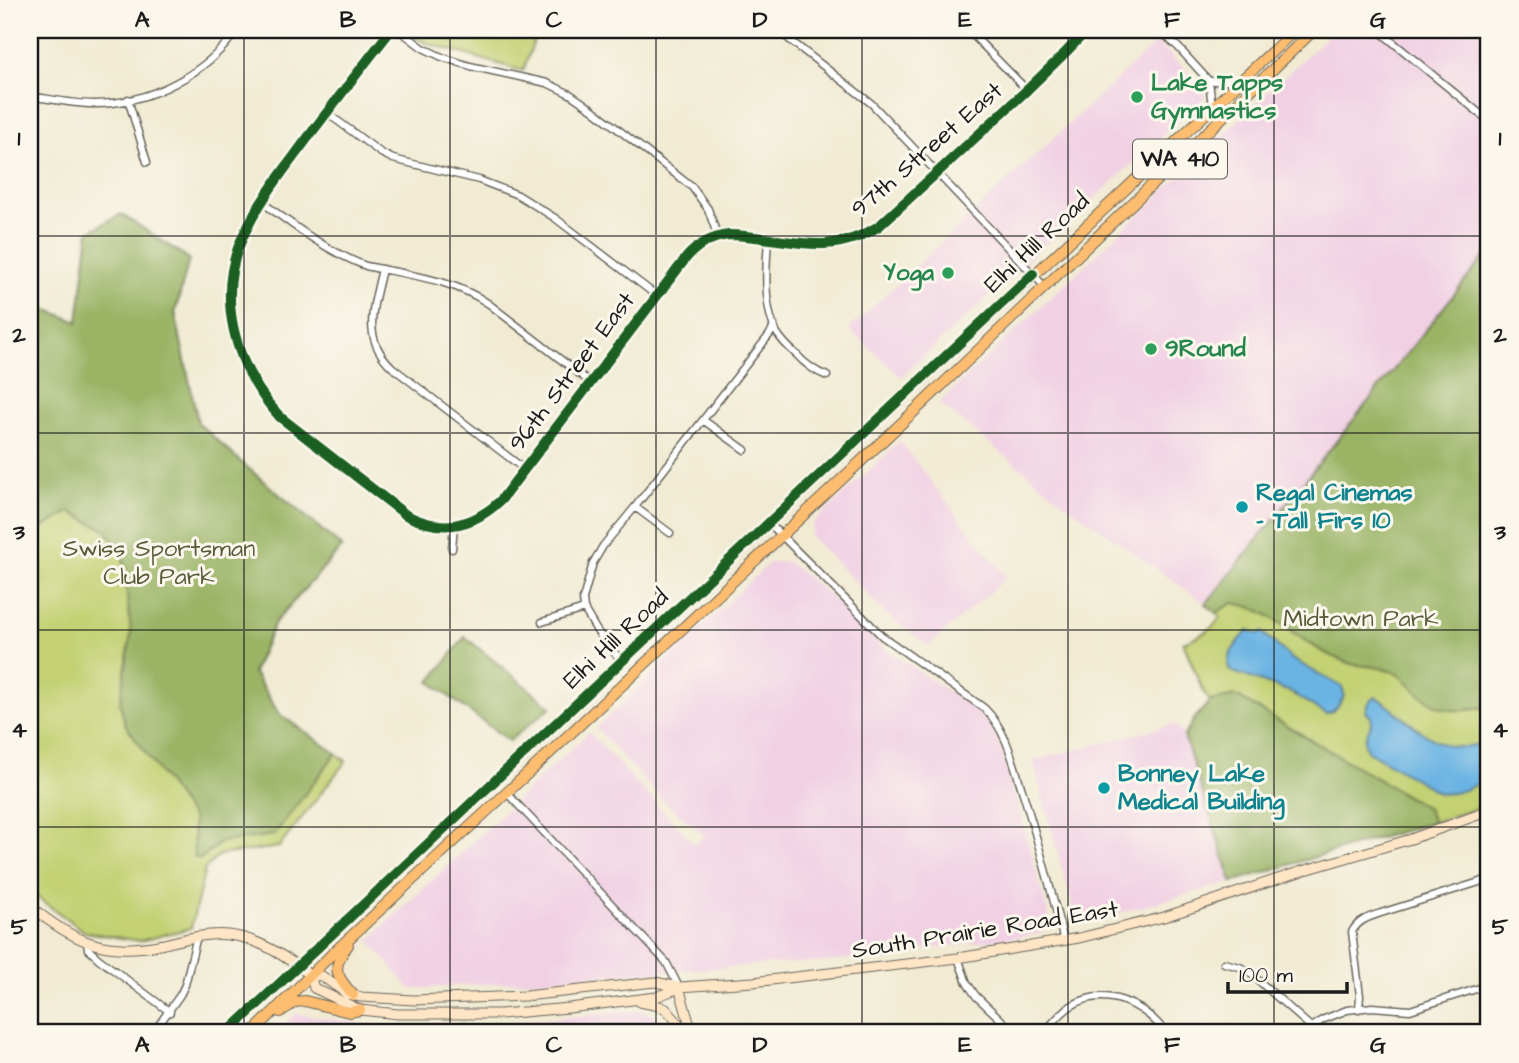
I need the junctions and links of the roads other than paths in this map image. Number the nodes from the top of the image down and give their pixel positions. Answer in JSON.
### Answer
{"nodes":[{"id":1,"x":237,"y":30,"type":"edge"},
{"id":2,"x":391,"y":30,"type":"edge"},
{"id":3,"x":399,"y":30,"type":"edge"},
{"id":4,"x":777,"y":30,"type":"edge"},
{"id":5,"x":968,"y":30,"type":"edge"},
{"id":6,"x":1087,"y":30,"type":"edge"},
{"id":7,"x":1159,"y":30,"type":"edge"},
{"id":8,"x":1294,"y":30,"type":"edge"},
{"id":9,"x":1314,"y":30,"type":"edge"},
{"id":10,"x":1378,"y":30,"type":"edge"},
{"id":11,"x":1209,"y":81,"type":"junction"},
{"id":12,"x":1240,"y":81,"type":"junction"},
{"id":13,"x":1027,"y":90,"type":"junction"},
{"id":14,"x":32,"y":96,"type":"edge"},
{"id":15,"x":128,"y":99,"type":"junction"},
{"id":16,"x":1212,"y":107,"type":"junction"},
{"id":17,"x":327,"y":113,"type":"junction"},
{"id":18,"x":1489,"y":121,"type":"edge"},
{"id":19,"x":30,"y":125,"type":"edge"},
{"id":20,"x":147,"y":162,"type":"dead end"},
{"id":21,"x":937,"y":173,"type":"junction"},
{"id":22,"x":262,"y":202,"type":"junction"},
{"id":23,"x":718,"y":237,"type":"junction"},
{"id":24,"x":768,"y":240,"type":"junction"},
{"id":25,"x":382,"y":269,"type":"junction"},
{"id":26,"x":1033,"y":274,"type":"junction"},
{"id":27,"x":1044,"y":286,"type":"junction"},
{"id":28,"x":657,"y":296,"type":"junction"},
{"id":29,"x":774,"y":325,"type":"junction"},
{"id":30,"x":827,"y":376,"type":"dead end"},
{"id":31,"x":591,"y":383,"type":"junction"},
{"id":32,"x":703,"y":420,"type":"junction"},
{"id":33,"x":745,"y":450,"type":"dead end"},
{"id":34,"x":524,"y":469,"type":"junction"},
{"id":35,"x":635,"y":507,"type":"junction"},
{"id":36,"x":769,"y":523,"type":"junction"},
{"id":37,"x":454,"y":526,"type":"junction"},
{"id":38,"x":670,"y":533,"type":"dead end"},
{"id":39,"x":781,"y":535,"type":"junction"},
{"id":40,"x":452,"y":549,"type":"dead end"},
{"id":41,"x":584,"y":609,"type":"junction"},
{"id":42,"x":542,"y":622,"type":"dead end"},
{"id":43,"x":622,"y":662,"type":"junction"},
{"id":44,"x":506,"y":792,"type":"junction"},
{"id":45,"x":1489,"y":811,"type":"edge"},
{"id":46,"x":1489,"y":879,"type":"edge"},
{"id":47,"x":30,"y":906,"type":"edge"},
{"id":48,"x":375,"y":915,"type":"junction"},
{"id":49,"x":197,"y":936,"type":"junction"},
{"id":50,"x":1064,"y":941,"type":"junction"},
{"id":51,"x":87,"y":943,"type":"junction"},
{"id":52,"x":958,"y":958,"type":"junction"},
{"id":53,"x":1224,"y":963,"type":"dead end"},
{"id":54,"x":298,"y":966,"type":"junction"},
{"id":55,"x":310,"y":975,"type":"junction"},
{"id":56,"x":1489,"y":985,"type":"edge"},
{"id":57,"x":679,"y":987,"type":"junction"},
{"id":58,"x":353,"y":995,"type":"junction"},
{"id":59,"x":631,"y":1000,"type":"junction"},
{"id":60,"x":1359,"y":1009,"type":"junction"},
{"id":61,"x":360,"y":1010,"type":"junction"},
{"id":62,"x":170,"y":1012,"type":"junction"},
{"id":63,"x":1311,"y":1027,"type":"junction"},
{"id":64,"x":153,"y":1033,"type":"edge"},
{"id":65,"x":227,"y":1033,"type":"edge"},
{"id":66,"x":252,"y":1033,"type":"edge"},
{"id":67,"x":690,"y":1033,"type":"edge"},
{"id":68,"x":1015,"y":1033,"type":"edge"},
{"id":69,"x":1044,"y":1033,"type":"edge"},
{"id":70,"x":1166,"y":1033,"type":"edge"},
{"id":71,"x":1304,"y":1033,"type":"edge"}],
"edges":[{"from":1,"to":15,"type":"street"},
{"from":2,"to":17,"type":"street"},
{"from":3,"to":23,"type":"street"},
{"from":4,"to":21,"type":"street"},
{"from":5,"to":13,"type":"street"},
{"from":6,"to":13,"type":"street","name":"97th Street East"},
{"from":7,"to":11,"type":"street"},
{"from":8,"to":12,"type":"main road","name":"Elhi Hill Road","number":"WA 410"},
{"from":9,"to":27,"type":"main road","name":"Elhi Hill Road","number":"WA 410"},
{"from":10,"to":18,"type":"street"},
{"from":11,"to":12,"type":"street"},
{"from":11,"to":16,"type":"street"},
{"from":12,"to":16,"type":"main road","name":"Elhi Hill Road","number":"WA 410"},
{"from":13,"to":21,"type":"street","name":"97th Street East"},
{"from":14,"to":15,"type":"street"},
{"from":14,"to":19,"type":"street"},
{"from":15,"to":20,"type":"street"},
{"from":16,"to":26,"type":"main road","name":"Elhi Hill Road","number":"WA 410"},
{"from":17,"to":22,"type":"street"},
{"from":17,"to":28,"type":"street"},
{"from":21,"to":24,"type":"street","name":"97th Street East"},
{"from":21,"to":26,"type":"street"},
{"from":22,"to":25,"type":"street"},
{"from":22,"to":37,"type":"street"},
{"from":23,"to":24,"type":"street","name":"97th Street East"},
{"from":23,"to":28,"type":"street","name":"96th Street East"},
{"from":24,"to":29,"type":"street"},
{"from":25,"to":31,"type":"street"},
{"from":25,"to":34,"type":"street"},
{"from":26,"to":27,"type":"street"},
{"from":26,"to":36,"type":"main road","name":"Elhi Hill Road","number":"WA 410"},
{"from":27,"to":39,"type":"main road","name":"Elhi Hill Road","number":"WA 410"},
{"from":28,"to":31,"type":"street","name":"96th Street East"},
{"from":29,"to":30,"type":"street"},
{"from":29,"to":32,"type":"street"},
{"from":31,"to":34,"type":"street","name":"96th Street East"},
{"from":32,"to":33,"type":"street"},
{"from":32,"to":35,"type":"street"},
{"from":34,"to":37,"type":"street","name":"96th Street East"},
{"from":35,"to":38,"type":"street"},
{"from":35,"to":41,"type":"street"},
{"from":36,"to":39,"type":"street"},
{"from":36,"to":43,"type":"main road","name":"Elhi Hill Road","number":"WA 410"},
{"from":37,"to":40,"type":"street"},
{"from":39,"to":44,"type":"main road","name":"Elhi Hill Road","number":"WA 410"},
{"from":39,"to":50,"type":"street"},
{"from":41,"to":42,"type":"street"},
{"from":41,"to":43,"type":"street"},
{"from":43,"to":54,"type":"main road","name":"Elhi Hill Road","number":"WA 410"},
{"from":44,"to":48,"type":"main road","name":"Elhi Hill Road","number":"WA 410"},
{"from":44,"to":57,"type":"street"},
{"from":45,"to":50,"type":"main road","name":"South Prairie Road East"},
{"from":46,"to":60,"type":"street"},
{"from":47,"to":51,"type":"main road"},
{"from":48,"to":55,"type":"main road","name":"Elhi Hill Road","number":"WA 410"},
{"from":48,"to":58,"type":"main road"},
{"from":49,"to":51,"type":"main road"},
{"from":49,"to":54,"type":"main road"},
{"from":49,"to":62,"type":"street"},
{"from":50,"to":52,"type":"main road","name":"South Prairie Road East"},
{"from":51,"to":62,"type":"street"},
{"from":52,"to":57,"type":"main road","name":"South Prairie Road East"},
{"from":52,"to":68,"type":"street"},
{"from":53,"to":63,"type":"street"},
{"from":54,"to":55,"type":"main road"},
{"from":54,"to":65,"type":"main road","name":"Elhi Hill Road","number":"WA 410"},
{"from":55,"to":58,"type":"main road","name":"South Prairie Road East"},
{"from":55,"to":61,"type":"main road","name":"South Prairie Road East"},
{"from":55,"to":66,"type":"main road","name":"Elhi Hill Road","number":"WA 410"},
{"from":56,"to":60,"type":"street"},
{"from":57,"to":58,"type":"main road","name":"South Prairie Road East"},
{"from":57,"to":59,"type":"main road","name":"South Prairie Road East"},
{"from":57,"to":67,"type":"main road"},
{"from":59,"to":61,"type":"main road","name":"South Prairie Road East"},
{"from":59,"to":67,"type":"main road"},
{"from":60,"to":63,"type":"street"},
{"from":61,"to":66,"type":"main road"},
{"from":62,"to":64,"type":"street"},
{"from":63,"to":71,"type":"street"},
{"from":69,"to":70,"type":"street"}]}
